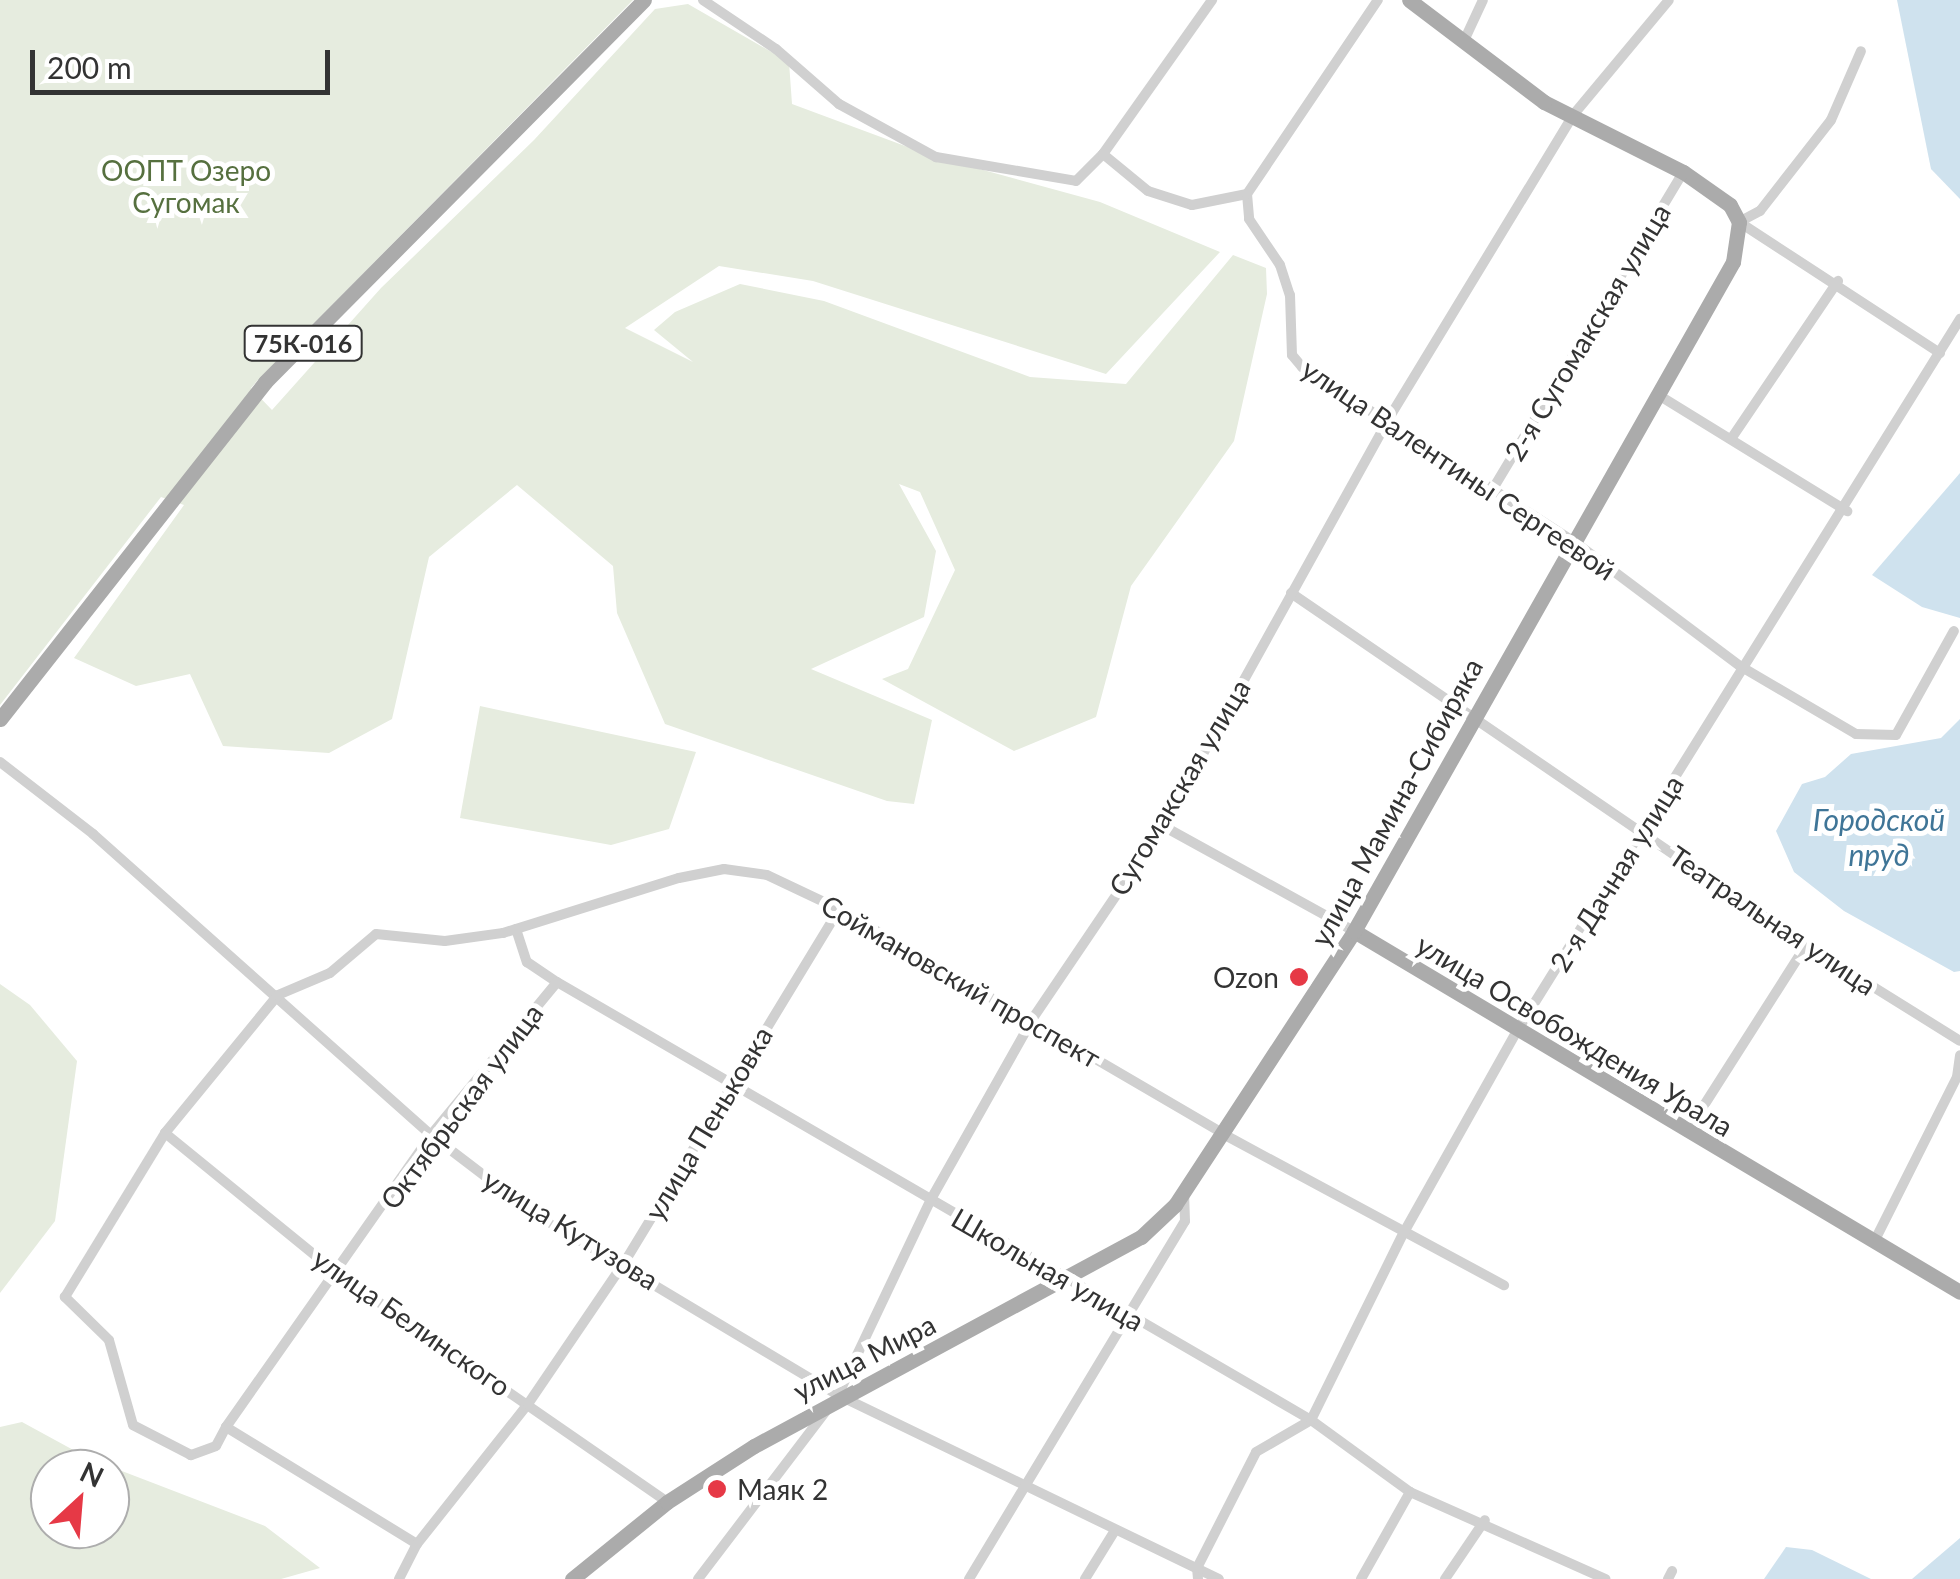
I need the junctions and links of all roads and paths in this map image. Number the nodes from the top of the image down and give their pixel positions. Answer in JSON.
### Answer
{"nodes":[{"id":1,"x":644,"y":0,"type":"edge"},
{"id":2,"x":703,"y":0,"type":"edge"},
{"id":3,"x":1212,"y":0,"type":"edge"},
{"id":4,"x":1378,"y":0,"type":"edge"},
{"id":5,"x":1409,"y":0,"type":"edge"},
{"id":6,"x":1484,"y":0,"type":"edge"},
{"id":7,"x":1669,"y":0,"type":"edge"},
{"id":8,"x":1463,"y":44,"type":"junction"},
{"id":9,"x":1861,"y":51,"type":"dead end"},
{"id":10,"x":1574,"y":114,"type":"junction"},
{"id":11,"x":1104,"y":154,"type":"junction"},
{"id":12,"x":1683,"y":172,"type":"junction"},
{"id":13,"x":1247,"y":194,"type":"junction"},
{"id":14,"x":1739,"y":222,"type":"junction"},
{"id":15,"x":1838,"y":281,"type":"junction"},
{"id":16,"x":1960,"y":319,"type":"edge"},
{"id":17,"x":1940,"y":353,"type":"junction"},
{"id":18,"x":1660,"y":396,"type":"junction"},
{"id":19,"x":1386,"y":423,"type":"junction"},
{"id":20,"x":1731,"y":439,"type":"junction"},
{"id":21,"x":1492,"y":492,"type":"junction"},
{"id":22,"x":1847,"y":510,"type":"junction"},
{"id":23,"x":1576,"y":543,"type":"junction"},
{"id":24,"x":1291,"y":593,"type":"junction"},
{"id":25,"x":1954,"y":632,"type":"dead end"},
{"id":26,"x":1740,"y":666,"type":"junction"},
{"id":27,"x":0,"y":719,"type":"edge"},
{"id":28,"x":1468,"y":719,"type":"junction"},
{"id":29,"x":0,"y":762,"type":"edge"},
{"id":30,"x":1162,"y":826,"type":"junction"},
{"id":31,"x":1644,"y":833,"type":"junction"},
{"id":32,"x":840,"y":909,"type":"junction"},
{"id":33,"x":516,"y":929,"type":"junction"},
{"id":34,"x":1354,"y":931,"type":"junction"},
{"id":35,"x":1806,"y":945,"type":"junction"},
{"id":36,"x":557,"y":982,"type":"junction"},
{"id":37,"x":278,"y":995,"type":"junction"},
{"id":38,"x":1033,"y":1018,"type":"junction"},
{"id":39,"x":1517,"y":1032,"type":"junction"},
{"id":40,"x":1960,"y":1041,"type":"edge"},
{"id":41,"x":1960,"y":1056,"type":"edge"},
{"id":42,"x":731,"y":1084,"type":"junction"},
{"id":43,"x":1687,"y":1132,"type":"junction"},
{"id":44,"x":165,"y":1133,"type":"junction"},
{"id":45,"x":431,"y":1135,"type":"junction"},
{"id":46,"x":1225,"y":1136,"type":"junction"},
{"id":47,"x":1184,"y":1192,"type":"junction"},
{"id":48,"x":930,"y":1200,"type":"junction"},
{"id":49,"x":1404,"y":1234,"type":"junction"},
{"id":50,"x":1875,"y":1240,"type":"junction"},
{"id":51,"x":624,"y":1263,"type":"junction"},
{"id":52,"x":338,"y":1274,"type":"junction"},
{"id":53,"x":1066,"y":1276,"type":"junction"},
{"id":54,"x":1504,"y":1285,"type":"dead end"},
{"id":55,"x":1960,"y":1292,"type":"edge"},
{"id":56,"x":1129,"y":1318,"type":"junction"},
{"id":57,"x":838,"y":1395,"type":"junction"},
{"id":58,"x":528,"y":1404,"type":"junction"},
{"id":59,"x":1311,"y":1420,"type":"junction"},
{"id":60,"x":226,"y":1427,"type":"junction"},
{"id":61,"x":1026,"y":1490,"type":"junction"},
{"id":62,"x":1410,"y":1492,"type":"junction"},
{"id":63,"x":667,"y":1502,"type":"junction"},
{"id":64,"x":1485,"y":1520,"type":"junction"},
{"id":65,"x":1114,"y":1532,"type":"junction"},
{"id":66,"x":417,"y":1544,"type":"junction"},
{"id":67,"x":1198,"y":1573,"type":"edge"},
{"id":68,"x":398,"y":1579,"type":"edge"},
{"id":69,"x":572,"y":1579,"type":"edge"},
{"id":70,"x":698,"y":1579,"type":"edge"},
{"id":71,"x":969,"y":1579,"type":"edge"},
{"id":72,"x":1085,"y":1579,"type":"edge"},
{"id":73,"x":1219,"y":1579,"type":"edge"},
{"id":74,"x":1361,"y":1579,"type":"edge"},
{"id":75,"x":1445,"y":1579,"type":"edge"},
{"id":76,"x":1605,"y":1579,"type":"edge"}],
"edges":[{"from":1,"to":27,"type":"main road","number":"75К-016"},
{"from":2,"to":11,"type":"street"},
{"from":3,"to":11,"type":"street"},
{"from":4,"to":13,"type":"street"},
{"from":5,"to":8,"type":"main road"},
{"from":6,"to":8,"type":"street"},
{"from":7,"to":10,"type":"street","name":"Сугомакская улица"},
{"from":8,"to":10,"type":"main road"},
{"from":9,"to":14,"type":"street"},
{"from":10,"to":12,"type":"main road"},
{"from":10,"to":19,"type":"street","name":"Сугомакская улица"},
{"from":11,"to":13,"type":"street"},
{"from":12,"to":14,"type":"main road"},
{"from":12,"to":21,"type":"street","name":"2-я Сугомакская улица"},
{"from":13,"to":19,"type":"street","name":"улица Валентины Сергеевой"},
{"from":14,"to":15,"type":"street"},
{"from":14,"to":18,"type":"main road","name":"улица Мамина-Сибиряка"},
{"from":15,"to":17,"type":"street"},
{"from":15,"to":20,"type":"street"},
{"from":16,"to":17,"type":"street","name":"2-я Дачная улица"},
{"from":17,"to":22,"type":"street","name":"2-я Дачная улица"},
{"from":18,"to":20,"type":"street"},
{"from":18,"to":23,"type":"main road","name":"улица Мамина-Сибиряка"},
{"from":19,"to":21,"type":"street","name":"улица Валентины Сергеевой"},
{"from":19,"to":24,"type":"street","name":"Сугомакская улица"},
{"from":20,"to":22,"type":"street"},
{"from":21,"to":23,"type":"street","name":"улица Валентины Сергеевой"},
{"from":22,"to":26,"type":"street","name":"2-я Дачная улица"},
{"from":23,"to":26,"type":"street","name":"улица Валентины Сергеевой"},
{"from":23,"to":28,"type":"main road","name":"улица Мамина-Сибиряка"},
{"from":24,"to":28,"type":"street","name":"Театральная улица"},
{"from":24,"to":30,"type":"street","name":"Сугомакская улица"},
{"from":25,"to":26,"type":"street","name":"улица Валентины Сергеевой"},
{"from":26,"to":31,"type":"street","name":"2-я Дачная улица"},
{"from":28,"to":31,"type":"street","name":"Театральная улица"},
{"from":28,"to":34,"type":"main road","name":"улица Мамина-Сибиряка"},
{"from":29,"to":37,"type":"street","name":"улица Кутузова"},
{"from":30,"to":34,"type":"street","name":"улица Освобождения Урала"},
{"from":30,"to":38,"type":"street","name":"Сугомакская улица"},
{"from":31,"to":35,"type":"street","name":"Театральная улица"},
{"from":31,"to":39,"type":"street","name":"2-я Дачная улица"},
{"from":32,"to":33,"type":"street","name":"Соймановский проспект"},
{"from":32,"to":38,"type":"street","name":"Соймановский проспект"},
{"from":32,"to":42,"type":"street","name":"улица Пеньковка"},
{"from":33,"to":36,"type":"street","name":"Школьная улица"},
{"from":33,"to":37,"type":"street","name":"Соймановский проспект"},
{"from":34,"to":39,"type":"main road","name":"улица Освобождения Урала"},
{"from":34,"to":46,"type":"main road","name":"улица Мамина-Сибиряка"},
{"from":35,"to":40,"type":"street","name":"Театральная улица"},
{"from":35,"to":43,"type":"street"},
{"from":36,"to":42,"type":"street","name":"Школьная улица"},
{"from":36,"to":45,"type":"street","name":"Октябрьская улица"},
{"from":37,"to":44,"type":"street"},
{"from":37,"to":45,"type":"street","name":"улица Кутузова"},
{"from":38,"to":46,"type":"street","name":"Соймановский проспект"},
{"from":38,"to":48,"type":"street","name":"Сугомакская улица"},
{"from":39,"to":43,"type":"main road","name":"улица Освобождения Урала"},
{"from":39,"to":49,"type":"street","name":"2-я Дачная улица"},
{"from":41,"to":50,"type":"street"},
{"from":42,"to":48,"type":"street","name":"Школьная улица"},
{"from":42,"to":51,"type":"street","name":"улица Пеньковка"},
{"from":43,"to":50,"type":"main road","name":"улица Освобождения Урала"},
{"from":44,"to":52,"type":"street","name":"улица Белинского"},
{"from":44,"to":60,"type":"street","name":"Октябрьская улица"},
{"from":45,"to":51,"type":"street","name":"улица Кутузова"},
{"from":45,"to":52,"type":"street","name":"Октябрьская улица"},
{"from":46,"to":47,"type":"main road","name":"улица Мамина-Сибиряка"},
{"from":46,"to":49,"type":"street","name":"Соймановский проспект"},
{"from":47,"to":53,"type":"main road","name":"улица Мира"},
{"from":47,"to":56,"type":"street","name":"улица Мамина-Сибиряка"},
{"from":48,"to":53,"type":"street","name":"Школьная улица"},
{"from":48,"to":57,"type":"street","name":"Сугомакская улица"},
{"from":49,"to":54,"type":"street","name":"Соймановский проспект"},
{"from":49,"to":59,"type":"street","name":"2-я Дачная улица"},
{"from":50,"to":55,"type":"main road","name":"улица Освобождения Урала"},
{"from":51,"to":57,"type":"street","name":"улица Кутузова"},
{"from":51,"to":58,"type":"street","name":"улица Пеньковка"},
{"from":52,"to":58,"type":"street","name":"улица Белинского"},
{"from":52,"to":60,"type":"street","name":"Октябрьская улица"},
{"from":53,"to":56,"type":"street","name":"Школьная улица"},
{"from":53,"to":57,"type":"main road","name":"улица Мира"},
{"from":56,"to":59,"type":"street","name":"Школьная улица"},
{"from":56,"to":61,"type":"street","name":"улица Мамина-Сибиряка"},
{"from":57,"to":61,"type":"street","name":"улица Кутузова"},
{"from":57,"to":63,"type":"main road","name":"улица Мира"},
{"from":57,"to":70,"type":"street","name":"Сугомакская улица"},
{"from":58,"to":63,"type":"street","name":"улица Белинского"},
{"from":58,"to":66,"type":"street","name":"улица Пеньковка"},
{"from":59,"to":62,"type":"street","name":"Школьная улица"},
{"from":59,"to":67,"type":"street"},
{"from":60,"to":66,"type":"street"},
{"from":61,"to":65,"type":"street","name":"улица Кутузова"},
{"from":61,"to":71,"type":"street","name":"улица Мамина-Сибиряка"},
{"from":62,"to":64,"type":"street","name":"Школьная улица"},
{"from":62,"to":74,"type":"street"},
{"from":63,"to":69,"type":"main road","name":"улица Мира"},
{"from":64,"to":75,"type":"street"},
{"from":64,"to":76,"type":"street","name":"Школьная улица"},
{"from":65,"to":67,"type":"street","name":"улица Кутузова"},
{"from":65,"to":72,"type":"street"},
{"from":66,"to":68,"type":"street","name":"улица Пеньковка"},
{"from":67,"to":73,"type":"street","name":"улица Кутузова"}]}
